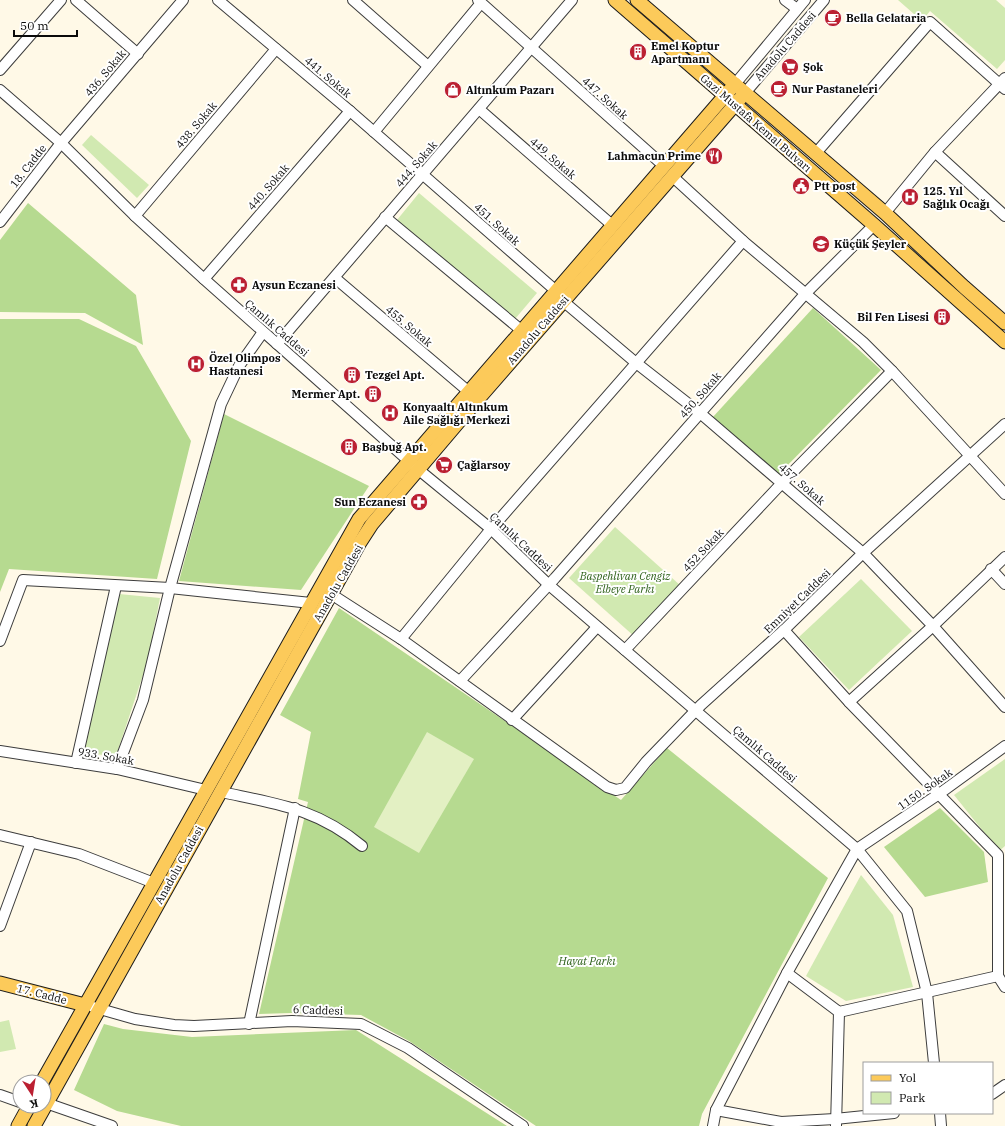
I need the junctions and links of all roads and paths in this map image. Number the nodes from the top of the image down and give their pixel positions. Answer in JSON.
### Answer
{"nodes":[{"id":1,"x":61,"y":0,"type":"edge"},
{"id":2,"x":76,"y":0,"type":"edge"},
{"id":3,"x":183,"y":0,"type":"edge"},
{"id":4,"x":218,"y":0,"type":"edge"},
{"id":5,"x":354,"y":0,"type":"edge"},
{"id":6,"x":572,"y":0,"type":"edge"},
{"id":7,"x":615,"y":0,"type":"edge"},
{"id":8,"x":637,"y":0,"type":"edge"},
{"id":9,"x":785,"y":0,"type":"edge"},
{"id":10,"x":805,"y":0,"type":"edge"},
{"id":11,"x":824,"y":0,"type":"edge"},
{"id":12,"x":480,"y":1,"type":"edge"},
{"id":13,"x":796,"y":9,"type":"junction"},
{"id":14,"x":531,"y":47,"type":"junction"},
{"id":15,"x":276,"y":49,"type":"junction"},
{"id":16,"x":138,"y":54,"type":"junction"},
{"id":17,"x":428,"y":66,"type":"junction"},
{"id":18,"x":0,"y":70,"type":"edge"},
{"id":19,"x":735,"y":84,"type":"junction"},
{"id":20,"x":1003,"y":84,"type":"edge"},
{"id":21,"x":0,"y":90,"type":"edge"},
{"id":22,"x":745,"y":93,"type":"junction"},
{"id":23,"x":724,"y":95,"type":"junction"},
{"id":24,"x":735,"y":104,"type":"junction"},
{"id":25,"x":479,"y":109,"type":"junction"},
{"id":26,"x":350,"y":111,"type":"junction"},
{"id":27,"x":374,"y":132,"type":"junction"},
{"id":28,"x":61,"y":143,"type":"junction"},
{"id":29,"x":935,"y":152,"type":"junction"},
{"id":30,"x":816,"y":153,"type":"junction"},
{"id":31,"x":664,"y":166,"type":"junction"},
{"id":32,"x":423,"y":174,"type":"junction"},
{"id":33,"x":672,"y":176,"type":"junction"},
{"id":34,"x":885,"y":213,"type":"junction"},
{"id":35,"x":135,"y":216,"type":"junction"},
{"id":36,"x":1005,"y":216,"type":"edge"},
{"id":37,"x":385,"y":217,"type":"junction"},
{"id":38,"x":0,"y":222,"type":"edge"},
{"id":39,"x":612,"y":225,"type":"junction"},
{"id":40,"x":874,"y":225,"type":"junction"},
{"id":41,"x":743,"y":240,"type":"junction"},
{"id":42,"x":335,"y":278,"type":"junction"},
{"id":43,"x":204,"y":279,"type":"junction"},
{"id":44,"x":805,"y":294,"type":"junction"},
{"id":45,"x":559,"y":296,"type":"junction"},
{"id":46,"x":1005,"y":323,"type":"edge"},
{"id":47,"x":521,"y":330,"type":"junction"},
{"id":48,"x":263,"y":332,"type":"junction"},
{"id":49,"x":1005,"y":342,"type":"edge"},
{"id":50,"x":277,"y":344,"type":"junction"},
{"id":51,"x":635,"y":362,"type":"junction"},
{"id":52,"x":892,"y":371,"type":"junction"},
{"id":53,"x":469,"y":392,"type":"junction"},
{"id":54,"x":700,"y":413,"type":"junction"},
{"id":55,"x":1005,"y":424,"type":"edge"},
{"id":56,"x":970,"y":456,"type":"junction"},
{"id":57,"x":414,"y":465,"type":"junction"},
{"id":58,"x":782,"y":483,"type":"junction"},
{"id":59,"x":1005,"y":494,"type":"edge"},
{"id":60,"x":490,"y":529,"type":"junction"},
{"id":61,"x":863,"y":553,"type":"junction"},
{"id":62,"x":1005,"y":557,"type":"edge"},
{"id":63,"x":992,"y":569,"type":"junction"},
{"id":64,"x":1005,"y":584,"type":"edge"},
{"id":65,"x":549,"y":585,"type":"junction"},
{"id":66,"x":116,"y":586,"type":"junction"},
{"id":67,"x":170,"y":588,"type":"junction"},
{"id":68,"x":331,"y":594,"type":"junction"},
{"id":69,"x":311,"y":603,"type":"junction"},
{"id":70,"x":933,"y":626,"type":"junction"},
{"id":71,"x":597,"y":627,"type":"junction"},
{"id":72,"x":784,"y":630,"type":"junction"},
{"id":73,"x":401,"y":639,"type":"junction"},
{"id":74,"x":0,"y":641,"type":"edge"},
{"id":75,"x":625,"y":650,"type":"junction"},
{"id":76,"x":460,"y":682,"type":"junction"},
{"id":77,"x":849,"y":702,"type":"junction"},
{"id":78,"x":1005,"y":707,"type":"edge"},
{"id":79,"x":696,"y":710,"type":"junction"},
{"id":80,"x":512,"y":720,"type":"junction"},
{"id":81,"x":1005,"y":746,"type":"edge"},
{"id":82,"x":0,"y":751,"type":"edge"},
{"id":83,"x":76,"y":763,"type":"junction"},
{"id":84,"x":117,"y":769,"type":"junction"},
{"id":85,"x":206,"y":790,"type":"junction"},
{"id":86,"x":221,"y":792,"type":"junction"},
{"id":87,"x":939,"y":794,"type":"junction"},
{"id":88,"x":295,"y":808,"type":"junction"},
{"id":89,"x":0,"y":835,"type":"edge"},
{"id":90,"x":31,"y":842,"type":"junction"},
{"id":91,"x":362,"y":846,"type":"dead end"},
{"id":92,"x":857,"y":849,"type":"junction"},
{"id":93,"x":1001,"y":853,"type":"edge"},
{"id":94,"x":154,"y":883,"type":"junction"},
{"id":95,"x":0,"y":926,"type":"edge"},
{"id":96,"x":787,"y":973,"type":"junction"},
{"id":97,"x":998,"y":976,"type":"junction"},
{"id":98,"x":0,"y":983,"type":"edge"},
{"id":99,"x":1005,"y":987,"type":"edge"},
{"id":100,"x":927,"y":993,"type":"junction"},
{"id":101,"x":84,"y":1005,"type":"junction"},
{"id":102,"x":99,"y":1009,"type":"junction"},
{"id":103,"x":839,"y":1012,"type":"junction"},
{"id":104,"x":249,"y":1024,"type":"junction"},
{"id":105,"x":934,"y":1062,"type":"edge"},
{"id":106,"x":46,"y":1074,"type":"edge"},
{"id":107,"x":1005,"y":1086,"type":"edge"},
{"id":108,"x":52,"y":1092,"type":"edge"},
{"id":109,"x":993,"y":1093,"type":"edge"},
{"id":110,"x":0,"y":1095,"type":"edge"},
{"id":111,"x":12,"y":1099,"type":"edge"},
{"id":112,"x":52,"y":1105,"type":"edge"},
{"id":113,"x":716,"y":1110,"type":"junction"},
{"id":114,"x":25,"y":1114,"type":"edge"},
{"id":115,"x":40,"y":1114,"type":"edge"},
{"id":116,"x":888,"y":1114,"type":"edge"},
{"id":117,"x":940,"y":1114,"type":"edge"},
{"id":118,"x":836,"y":1123,"type":"edge"},
{"id":119,"x":18,"y":1126,"type":"edge"},
{"id":120,"x":34,"y":1126,"type":"edge"},
{"id":121,"x":112,"y":1126,"type":"edge"},
{"id":122,"x":523,"y":1126,"type":"edge"},
{"id":123,"x":713,"y":1126,"type":"edge"},
{"id":124,"x":941,"y":1126,"type":"edge"}],
"edges":[{"from":1,"to":18,"type":"street"},
{"from":2,"to":16,"type":"street"},
{"from":3,"to":16,"type":"street","name":"436. Sokak"},
{"from":4,"to":15,"type":"street","name":"441. Sokak"},
{"from":5,"to":17,"type":"street"},
{"from":6,"to":14,"type":"street","name":"444. Sokak"},
{"from":7,"to":23,"type":"main road","name":"Gazi Mustafa Kemal Bulvarı"},
{"from":8,"to":19,"type":"main road","name":"Gazi Mustafa Kemal Bulvarı"},
{"from":9,"to":13,"type":"street"},
{"from":10,"to":13,"type":"street","name":"Anadolu Caddesi"},
{"from":11,"to":22,"type":"street","name":"Anadolu Caddesi"},
{"from":12,"to":14,"type":"street","name":"447. Sokak"},
{"from":12,"to":17,"type":"street"},
{"from":13,"to":19,"type":"street","name":"Anadolu Caddesi"},
{"from":14,"to":25,"type":"street","name":"444. Sokak"},
{"from":14,"to":31,"type":"street","name":"447. Sokak"},
{"from":15,"to":26,"type":"street","name":"441. Sokak"},
{"from":15,"to":35,"type":"street","name":"438. Sokak"},
{"from":16,"to":28,"type":"street","name":"436. Sokak"},
{"from":17,"to":27,"type":"street"},
{"from":19,"to":22,"type":"main road","name":"Gazi Mustafa Kemal Bulvarı"},
{"from":19,"to":23,"type":"main road","name":"Anadolu Caddesi"},
{"from":20,"to":29,"type":"street"},
{"from":20,"to":30,"type":"street"},
{"from":21,"to":28,"type":"street","name":"Çamlık Caddesi"},
{"from":22,"to":24,"type":"main road","name":"Anadolu Caddesi"},
{"from":22,"to":30,"type":"main road","name":"Gazi Mustafa Kemal Bulvarı"},
{"from":23,"to":24,"type":"main road","name":"Gazi Mustafa Kemal Bulvarı"},
{"from":23,"to":31,"type":"main road","name":"Anadolu Caddesi"},
{"from":24,"to":33,"type":"main road","name":"Anadolu Caddesi"},
{"from":24,"to":40,"type":"main road","name":"Gazi Mustafa Kemal Bulvarı"},
{"from":25,"to":32,"type":"street","name":"444. Sokak"},
{"from":25,"to":39,"type":"street","name":"449. Sokak"},
{"from":26,"to":27,"type":"street","name":"441. Sokak"},
{"from":26,"to":43,"type":"street","name":"440. Sokak"},
{"from":27,"to":32,"type":"street","name":"441. Sokak"},
{"from":28,"to":35,"type":"street","name":"Çamlık Caddesi"},
{"from":28,"to":38,"type":"street","name":"18. Cadde"},
{"from":29,"to":34,"type":"street"},
{"from":29,"to":36,"type":"street"},
{"from":30,"to":34,"type":"main road","name":"Gazi Mustafa Kemal Bulvarı"},
{"from":31,"to":39,"type":"main road","name":"Anadolu Caddesi"},
{"from":32,"to":37,"type":"street","name":"444. Sokak"},
{"from":32,"to":45,"type":"street","name":"451. Sokak"},
{"from":33,"to":41,"type":"street"},
{"from":33,"to":45,"type":"main road","name":"Anadolu Caddesi"},
{"from":34,"to":46,"type":"main road","name":"Gazi Mustafa Kemal Bulvarı"},
{"from":35,"to":43,"type":"street","name":"Çamlık Caddesi"},
{"from":37,"to":42,"type":"street","name":"444. Sokak"},
{"from":37,"to":47,"type":"street"},
{"from":39,"to":45,"type":"main road","name":"Anadolu Caddesi"},
{"from":40,"to":44,"type":"street","name":"450. Sokak"},
{"from":40,"to":49,"type":"main road","name":"Gazi Mustafa Kemal Bulvarı"},
{"from":41,"to":44,"type":"street"},
{"from":41,"to":51,"type":"street"},
{"from":42,"to":50,"type":"street","name":"444. Sokak"},
{"from":42,"to":53,"type":"street","name":"455. Sokak"},
{"from":43,"to":48,"type":"street","name":"Çamlık Caddesi"},
{"from":44,"to":52,"type":"street"},
{"from":44,"to":54,"type":"street","name":"450. Sokak"},
{"from":45,"to":47,"type":"main road","name":"Anadolu Caddesi"},
{"from":45,"to":51,"type":"street","name":"457. Sokak"},
{"from":45,"to":57,"type":"main road","name":"Anadolu Caddesi"},
{"from":47,"to":53,"type":"main road","name":"Anadolu Caddesi"},
{"from":48,"to":50,"type":"street","name":"Çamlık Caddesi"},
{"from":48,"to":67,"type":"street"},
{"from":50,"to":57,"type":"street","name":"Çamlık Caddesi"},
{"from":51,"to":54,"type":"street","name":"457. Sokak"},
{"from":51,"to":60,"type":"street"},
{"from":52,"to":56,"type":"street"},
{"from":52,"to":58,"type":"street","name":"452 Sokak"},
{"from":53,"to":57,"type":"main road","name":"Anadolu Caddesi"},
{"from":54,"to":58,"type":"street","name":"457. Sokak"},
{"from":54,"to":65,"type":"street","name":"450. Sokak"},
{"from":55,"to":56,"type":"street","name":"Emniyet Caddesi"},
{"from":56,"to":59,"type":"street"},
{"from":56,"to":61,"type":"street","name":"Emniyet Caddesi"},
{"from":57,"to":60,"type":"street","name":"Çamlık Caddesi"},
{"from":57,"to":68,"type":"main road","name":"Anadolu Caddesi"},
{"from":57,"to":69,"type":"main road","name":"Anadolu Caddesi"},
{"from":58,"to":61,"type":"street","name":"457. Sokak"},
{"from":58,"to":75,"type":"street","name":"452 Sokak"},
{"from":60,"to":65,"type":"street","name":"Çamlık Caddesi"},
{"from":60,"to":73,"type":"street"},
{"from":61,"to":70,"type":"street","name":"457. Sokak"},
{"from":61,"to":72,"type":"street","name":"Emniyet Caddesi"},
{"from":62,"to":63,"type":"street"},
{"from":63,"to":64,"type":"street"},
{"from":63,"to":70,"type":"street"},
{"from":65,"to":71,"type":"street","name":"Çamlık Caddesi"},
{"from":65,"to":76,"type":"street","name":"450. Sokak"},
{"from":66,"to":67,"type":"street"},
{"from":66,"to":74,"type":"street"},
{"from":66,"to":83,"type":"street"},
{"from":67,"to":69,"type":"street"},
{"from":67,"to":84,"type":"street"},
{"from":68,"to":73,"type":"street"},
{"from":68,"to":86,"type":"main road","name":"Anadolu Caddesi"},
{"from":69,"to":85,"type":"main road","name":"Anadolu Caddesi"},
{"from":70,"to":77,"type":"street"},
{"from":70,"to":78,"type":"street","name":"457. Sokak"},
{"from":71,"to":75,"type":"street","name":"Çamlık Caddesi"},
{"from":71,"to":80,"type":"street"},
{"from":72,"to":77,"type":"street"},
{"from":72,"to":79,"type":"street","name":"Emniyet Caddesi"},
{"from":73,"to":76,"type":"street"},
{"from":75,"to":79,"type":"street","name":"Çamlık Caddesi"},
{"from":76,"to":80,"type":"street"},
{"from":77,"to":87,"type":"street"},
{"from":79,"to":80,"type":"street","name":"Emniyet Caddesi"},
{"from":79,"to":92,"type":"street","name":"Çamlık Caddesi"},
{"from":81,"to":87,"type":"street","name":"1150. Sokak"},
{"from":82,"to":83,"type":"street","name":"933. Sokak"},
{"from":83,"to":84,"type":"street","name":"933. Sokak"},
{"from":84,"to":85,"type":"street","name":"933. Sokak"},
{"from":85,"to":94,"type":"main road","name":"Anadolu Caddesi"},
{"from":86,"to":88,"type":"street"},
{"from":86,"to":102,"type":"main road","name":"Anadolu Caddesi"},
{"from":87,"to":92,"type":"street","name":"1150. Sokak"},
{"from":87,"to":93,"type":"street"},
{"from":88,"to":91,"type":"street"},
{"from":88,"to":104,"type":"street"},
{"from":89,"to":90,"type":"street"},
{"from":90,"to":94,"type":"street"},
{"from":90,"to":95,"type":"street"},
{"from":92,"to":96,"type":"street"},
{"from":92,"to":100,"type":"street","name":"Çamlık Caddesi"},
{"from":93,"to":97,"type":"street"},
{"from":94,"to":101,"type":"main road","name":"Anadolu Caddesi"},
{"from":96,"to":103,"type":"street"},
{"from":96,"to":113,"type":"street"},
{"from":97,"to":99,"type":"street"},
{"from":97,"to":100,"type":"street"},
{"from":98,"to":101,"type":"main road","name":"17. Cadde"},
{"from":100,"to":103,"type":"street"},
{"from":100,"to":105,"type":"street","name":"Çamlık Caddesi"},
{"from":101,"to":102,"type":"street","name":"6 Caddesi"},
{"from":101,"to":106,"type":"main road","name":"Anadolu Caddesi"},
{"from":102,"to":104,"type":"street","name":"6 Caddesi"},
{"from":102,"to":108,"type":"main road","name":"Anadolu Caddesi"},
{"from":103,"to":118,"type":"street"},
{"from":104,"to":122,"type":"street","name":"6 Caddesi"},
{"from":107,"to":109,"type":"street"},
{"from":110,"to":111,"type":"street"},
{"from":112,"to":121,"type":"street"},
{"from":113,"to":118,"type":"street"},
{"from":113,"to":123,"type":"street"},
{"from":114,"to":119,"type":"main road"},
{"from":115,"to":120,"type":"main road","name":"Anadolu Caddesi"},
{"from":116,"to":118,"type":"street"},
{"from":117,"to":124,"type":"street"}]}
